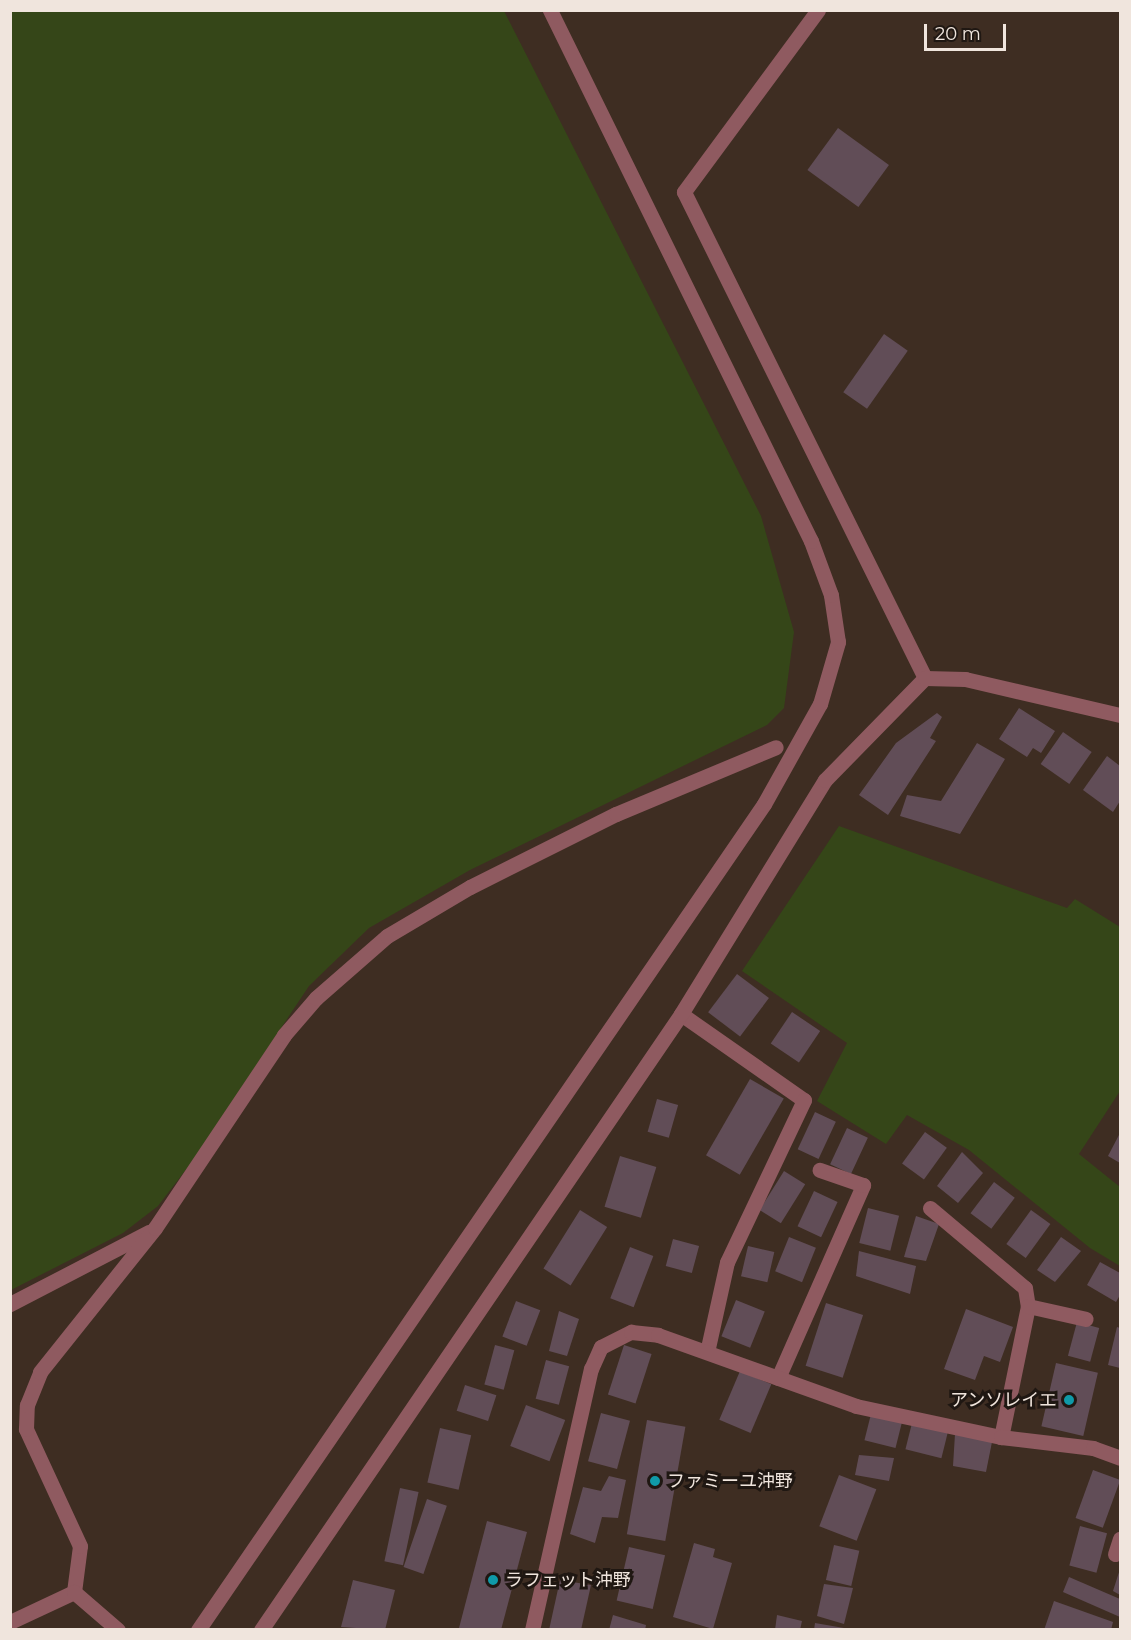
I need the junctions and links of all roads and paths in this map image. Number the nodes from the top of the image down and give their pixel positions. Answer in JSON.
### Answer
{"nodes":[{"id":1,"x":550,"y":10,"type":"edge"},
{"id":2,"x":818,"y":10,"type":"edge"},
{"id":3,"x":925,"y":678,"type":"junction"},
{"id":4,"x":1120,"y":715,"type":"edge"},
{"id":5,"x":776,"y":747,"type":"dead end"},
{"id":6,"x":681,"y":1014,"type":"junction"},
{"id":7,"x":820,"y":1170,"type":"dead end"},
{"id":8,"x":930,"y":1208,"type":"dead end"},
{"id":9,"x":155,"y":1228,"type":"junction"},
{"id":10,"x":10,"y":1304,"type":"edge"},
{"id":11,"x":1028,"y":1306,"type":"junction"},
{"id":12,"x":1086,"y":1319,"type":"dead end"},
{"id":13,"x":707,"y":1352,"type":"junction"},
{"id":14,"x":778,"y":1378,"type":"junction"},
{"id":15,"x":1001,"y":1437,"type":"junction"},
{"id":16,"x":1120,"y":1458,"type":"edge"},
{"id":17,"x":74,"y":1592,"type":"junction"},
{"id":18,"x":10,"y":1622,"type":"edge"},
{"id":19,"x":118,"y":1629,"type":"edge"},
{"id":20,"x":198,"y":1629,"type":"edge"},
{"id":21,"x":261,"y":1629,"type":"edge"},
{"id":22,"x":532,"y":1629,"type":"edge"}],
"edges":[{"from":1,"to":20,"type":"street"},
{"from":2,"to":3,"type":"street"},
{"from":3,"to":4,"type":"street"},
{"from":3,"to":6,"type":"street"},
{"from":5,"to":9,"type":"street"},
{"from":6,"to":13,"type":"street"},
{"from":6,"to":21,"type":"street"},
{"from":7,"to":14,"type":"street"},
{"from":8,"to":11,"type":"street"},
{"from":9,"to":10,"type":"street"},
{"from":9,"to":17,"type":"street"},
{"from":11,"to":12,"type":"street"},
{"from":11,"to":15,"type":"street"},
{"from":13,"to":14,"type":"street"},
{"from":13,"to":22,"type":"street"},
{"from":14,"to":15,"type":"street"},
{"from":15,"to":16,"type":"street"},
{"from":17,"to":18,"type":"street"},
{"from":17,"to":19,"type":"street"}]}
